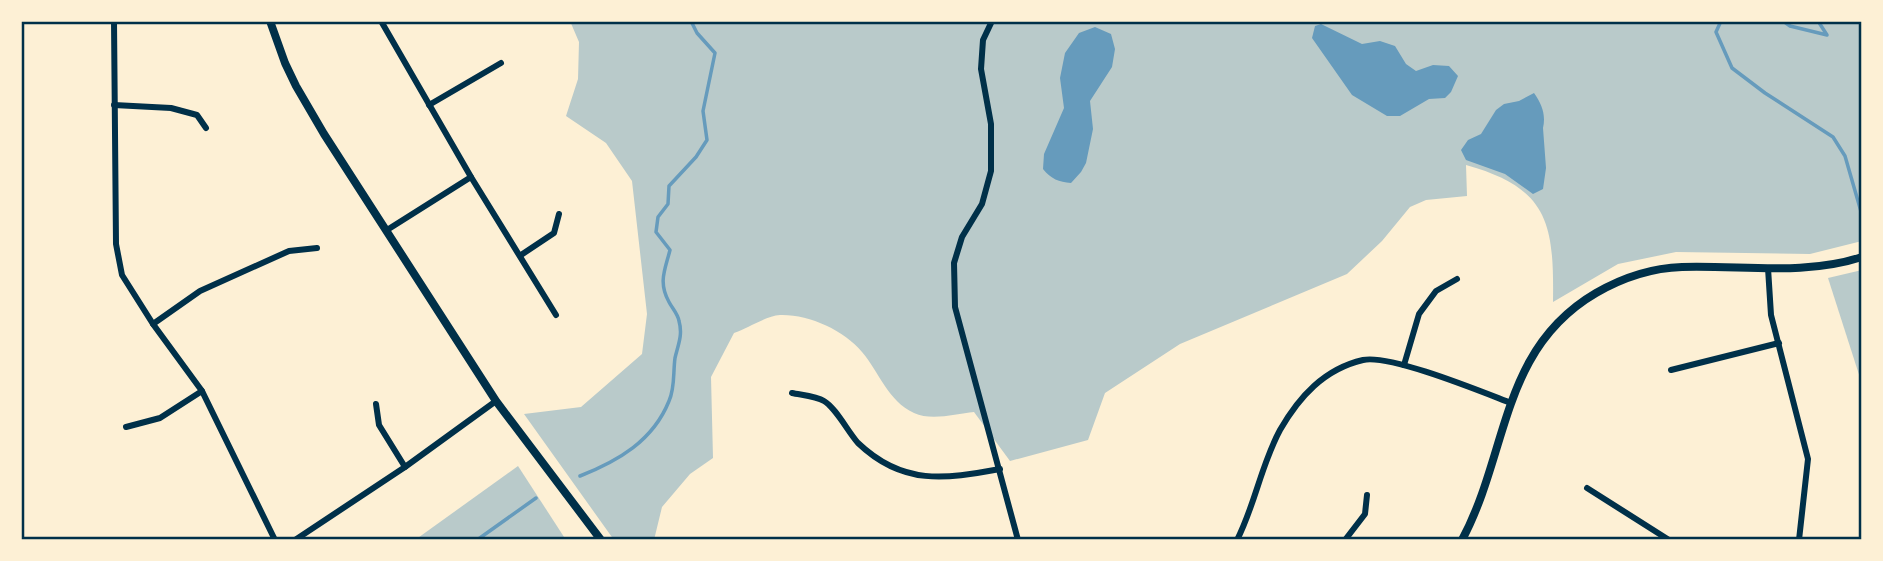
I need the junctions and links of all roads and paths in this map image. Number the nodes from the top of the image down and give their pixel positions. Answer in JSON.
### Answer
{"nodes":[{"id":1,"x":114,"y":21,"type":"edge"},
{"id":2,"x":270,"y":21,"type":"edge"},
{"id":3,"x":381,"y":21,"type":"edge"},
{"id":4,"x":992,"y":21,"type":"edge"},
{"id":5,"x":501,"y":63,"type":"dead end"},
{"id":6,"x":114,"y":105,"type":"junction"},
{"id":7,"x":429,"y":105,"type":"junction"},
{"id":8,"x":206,"y":128,"type":"dead end"},
{"id":9,"x":471,"y":177,"type":"junction"},
{"id":10,"x":559,"y":214,"type":"dead end"},
{"id":11,"x":387,"y":230,"type":"junction"},
{"id":12,"x":317,"y":248,"type":"dead end"},
{"id":13,"x":521,"y":255,"type":"junction"},
{"id":14,"x":1862,"y":257,"type":"edge"},
{"id":15,"x":1768,"y":268,"type":"junction"},
{"id":16,"x":1457,"y":279,"type":"dead end"},
{"id":17,"x":556,"y":315,"type":"dead end"},
{"id":18,"x":153,"y":324,"type":"junction"},
{"id":19,"x":1779,"y":343,"type":"junction"},
{"id":20,"x":1404,"y":365,"type":"junction"},
{"id":21,"x":1671,"y":370,"type":"dead end"},
{"id":22,"x":202,"y":391,"type":"junction"},
{"id":23,"x":792,"y":393,"type":"dead end"},
{"id":24,"x":496,"y":401,"type":"junction"},
{"id":25,"x":1511,"y":403,"type":"junction"},
{"id":26,"x":376,"y":404,"type":"dead end"},
{"id":27,"x":127,"y":427,"type":"dead end"},
{"id":28,"x":405,"y":467,"type":"junction"},
{"id":29,"x":1000,"y":468,"type":"junction"},
{"id":30,"x":1587,"y":488,"type":"dead end"},
{"id":31,"x":1367,"y":495,"type":"dead end"},
{"id":32,"x":275,"y":540,"type":"edge"},
{"id":33,"x":295,"y":540,"type":"edge"},
{"id":34,"x":601,"y":540,"type":"edge"},
{"id":35,"x":1018,"y":540,"type":"edge"},
{"id":36,"x":1237,"y":540,"type":"edge"},
{"id":37,"x":1345,"y":540,"type":"edge"},
{"id":38,"x":1462,"y":540,"type":"edge"},
{"id":39,"x":1669,"y":540,"type":"edge"},
{"id":40,"x":1799,"y":540,"type":"edge"}],
"edges":[{"from":1,"to":6,"type":"street"},
{"from":2,"to":11,"type":"street"},
{"from":3,"to":7,"type":"street"},
{"from":4,"to":29,"type":"street"},
{"from":5,"to":7,"type":"street"},
{"from":6,"to":8,"type":"street"},
{"from":6,"to":18,"type":"street"},
{"from":7,"to":9,"type":"street"},
{"from":9,"to":11,"type":"street"},
{"from":9,"to":13,"type":"street"},
{"from":10,"to":13,"type":"street"},
{"from":11,"to":24,"type":"street"},
{"from":12,"to":18,"type":"street"},
{"from":13,"to":17,"type":"street"},
{"from":14,"to":15,"type":"street"},
{"from":15,"to":19,"type":"street"},
{"from":15,"to":25,"type":"street"},
{"from":16,"to":20,"type":"street"},
{"from":18,"to":22,"type":"street"},
{"from":19,"to":21,"type":"street"},
{"from":19,"to":40,"type":"street"},
{"from":20,"to":25,"type":"street"},
{"from":20,"to":36,"type":"street"},
{"from":22,"to":27,"type":"street"},
{"from":22,"to":32,"type":"street"},
{"from":23,"to":29,"type":"street"},
{"from":24,"to":28,"type":"street"},
{"from":24,"to":34,"type":"street"},
{"from":25,"to":38,"type":"street"},
{"from":26,"to":28,"type":"street"},
{"from":28,"to":33,"type":"street"},
{"from":29,"to":35,"type":"street"},
{"from":30,"to":39,"type":"street"},
{"from":31,"to":37,"type":"street"}]}
